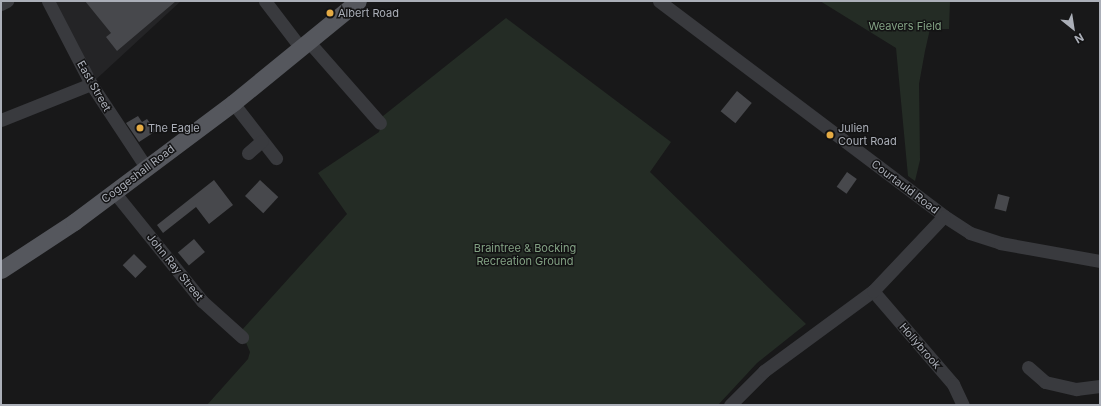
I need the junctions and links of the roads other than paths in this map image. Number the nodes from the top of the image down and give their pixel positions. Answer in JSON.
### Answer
{"nodes":[{"id":1,"x":7,"y":1,"type":"edge"},
{"id":2,"x":48,"y":1,"type":"edge"},
{"id":3,"x":265,"y":1,"type":"edge"},
{"id":4,"x":358,"y":1,"type":"edge"},
{"id":5,"x":659,"y":1,"type":"edge"},
{"id":6,"x":1,"y":4,"type":"edge"},
{"id":7,"x":304,"y":44,"type":"junction"},
{"id":8,"x":91,"y":84,"type":"junction"},
{"id":9,"x":233,"y":103,"type":"junction"},
{"id":10,"x":1,"y":120,"type":"edge"},
{"id":11,"x":380,"y":124,"type":"dead end"},
{"id":12,"x":262,"y":141,"type":"junction"},
{"id":13,"x":248,"y":153,"type":"dead end"},
{"id":14,"x":276,"y":158,"type":"dead end"},
{"id":15,"x":146,"y":167,"type":"junction"},
{"id":16,"x":114,"y":192,"type":"junction"},
{"id":17,"x":944,"y":216,"type":"junction"},
{"id":18,"x":1100,"y":261,"type":"edge"},
{"id":19,"x":1,"y":270,"type":"edge"},
{"id":20,"x":873,"y":291,"type":"junction"},
{"id":21,"x":242,"y":337,"type":"dead end"},
{"id":22,"x":1028,"y":367,"type":"dead end"},
{"id":23,"x":1100,"y":386,"type":"edge"},
{"id":24,"x":730,"y":405,"type":"edge"},
{"id":25,"x":962,"y":405,"type":"edge"}],
"edges":[{"from":1,"to":6,"type":"street"},
{"from":2,"to":8,"type":"street","name":"East Street"},
{"from":3,"to":7,"type":"street"},
{"from":4,"to":7,"type":"main road","name":"Coggeshall Road"},
{"from":5,"to":17,"type":"street","name":"Courtauld Road"},
{"from":7,"to":9,"type":"main road","name":"Coggeshall Road"},
{"from":7,"to":11,"type":"street"},
{"from":8,"to":10,"type":"street"},
{"from":8,"to":15,"type":"street","name":"East Street"},
{"from":9,"to":12,"type":"street"},
{"from":9,"to":15,"type":"main road","name":"Coggeshall Road"},
{"from":12,"to":13,"type":"street"},
{"from":12,"to":14,"type":"street"},
{"from":15,"to":16,"type":"main road","name":"Coggeshall Road"},
{"from":16,"to":19,"type":"main road","name":"Coggeshall Road"},
{"from":16,"to":21,"type":"street","name":"John Ray Street"},
{"from":17,"to":18,"type":"street","name":"Courtauld Road"},
{"from":17,"to":20,"type":"street"},
{"from":20,"to":24,"type":"street"},
{"from":20,"to":25,"type":"street","name":"Hollybrook"},
{"from":22,"to":23,"type":"street"}]}
